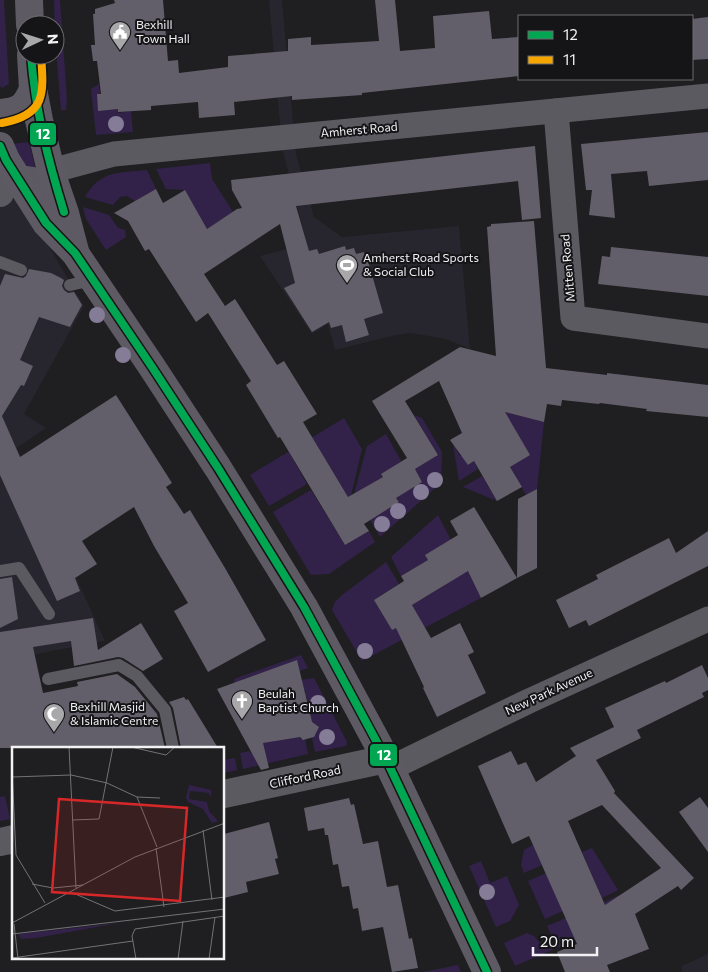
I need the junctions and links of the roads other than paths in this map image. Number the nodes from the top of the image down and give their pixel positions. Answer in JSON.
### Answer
{"nodes":[{"id":1,"x":29,"y":0,"type":"edge"},
{"id":2,"x":30,"y":15,"type":"edge"},
{"id":3,"x":32,"y":65,"type":"edge"},
{"id":4,"x":33,"y":89,"type":"junction"},
{"id":5,"x":708,"y":96,"type":"edge"},
{"id":6,"x":556,"y":111,"type":"junction"},
{"id":7,"x":0,"y":113,"type":"edge"},
{"id":8,"x":6,"y":169,"type":"edge"},
{"id":9,"x":52,"y":175,"type":"junction"},
{"id":10,"x":75,"y":253,"type":"junction"},
{"id":11,"x":0,"y":262,"type":"edge"},
{"id":12,"x":21,"y":270,"type":"dead end"},
{"id":13,"x":708,"y":336,"type":"edge"},
{"id":14,"x":0,"y":571,"type":"edge"},
{"id":15,"x":49,"y":614,"type":"dead end"},
{"id":16,"x":708,"y":619,"type":"edge"},
{"id":17,"x":48,"y":679,"type":"dead end"},
{"id":18,"x":173,"y":747,"type":"edge"},
{"id":19,"x":389,"y":764,"type":"junction"},
{"id":20,"x":225,"y":794,"type":"edge"},
{"id":21,"x":487,"y":972,"type":"edge"}],
"edges":[{"from":1,"to":2,"type":"main road"},
{"from":3,"to":4,"type":"main road"},
{"from":4,"to":7,"type":"main road"},
{"from":4,"to":9,"type":"main road"},
{"from":5,"to":6,"type":"street","name":"Amherst Road"},
{"from":6,"to":9,"type":"street","name":"Amherst Road"},
{"from":6,"to":13,"type":"street","name":"Mitten Road"},
{"from":8,"to":9,"type":"street","name":"Amherst Road"},
{"from":8,"to":10,"type":"main road"},
{"from":9,"to":10,"type":"main road"},
{"from":10,"to":19,"type":"main road"},
{"from":11,"to":12,"type":"lane"},
{"from":14,"to":15,"type":"lane"},
{"from":16,"to":19,"type":"street","name":"New Park Avenue"},
{"from":17,"to":18,"type":"lane"},
{"from":19,"to":20,"type":"street","name":"Clifford Road"},
{"from":19,"to":21,"type":"main road"}]}
